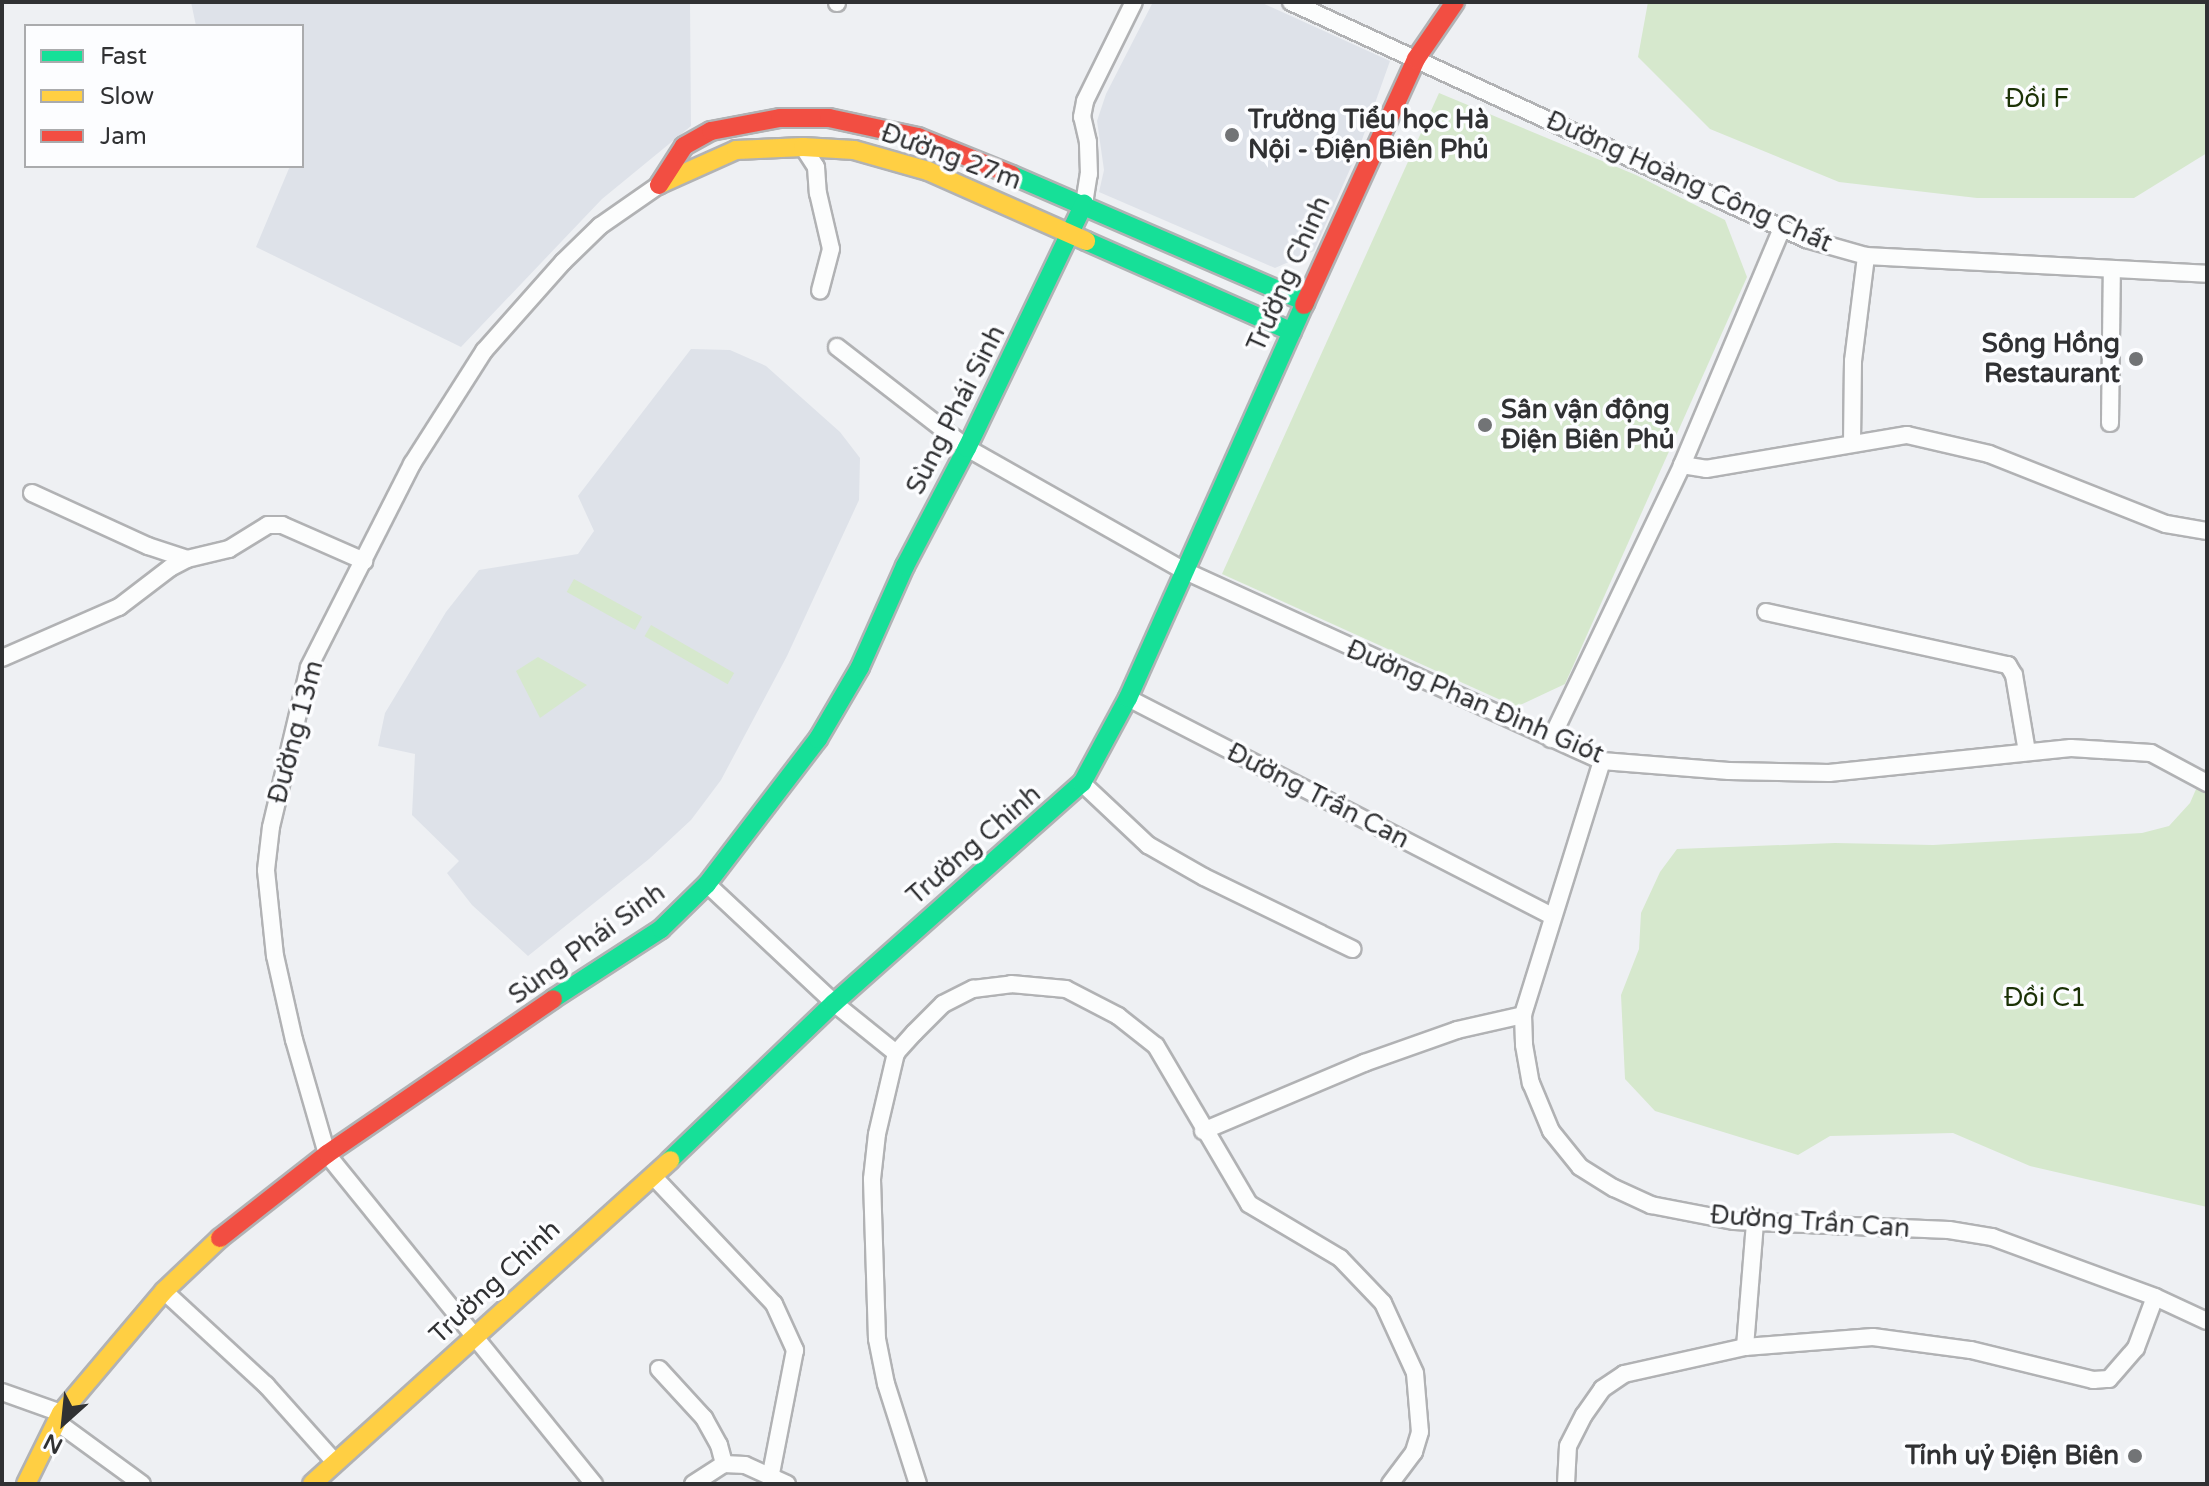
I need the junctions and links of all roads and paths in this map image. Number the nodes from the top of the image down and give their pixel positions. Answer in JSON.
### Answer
{"nodes":[{"id":1,"x":1134,"y":2,"type":"edge"},
{"id":2,"x":1291,"y":2,"type":"edge"},
{"id":3,"x":1455,"y":2,"type":"edge"},
{"id":4,"x":1416,"y":59,"type":"junction"},
{"id":5,"x":803,"y":147,"type":"junction"},
{"id":6,"x":659,"y":185,"type":"junction"},
{"id":7,"x":1084,"y":204,"type":"junction"},
{"id":8,"x":1782,"y":228,"type":"junction"},
{"id":9,"x":1072,"y":233,"type":"junction"},
{"id":10,"x":1175,"y":245,"type":"junction"},
{"id":11,"x":1866,"y":256,"type":"junction"},
{"id":12,"x":2112,"y":269,"type":"junction"},
{"id":13,"x":1163,"y":274,"type":"junction"},
{"id":14,"x":2207,"y":274,"type":"edge"},
{"id":15,"x":820,"y":291,"type":"dead end"},
{"id":16,"x":1306,"y":302,"type":"junction"},
{"id":17,"x":1292,"y":332,"type":"junction"},
{"id":18,"x":837,"y":347,"type":"dead end"},
{"id":19,"x":2110,"y":423,"type":"dead end"},
{"id":20,"x":1852,"y":443,"type":"junction"},
{"id":21,"x":967,"y":448,"type":"junction"},
{"id":22,"x":1682,"y":465,"type":"junction"},
{"id":23,"x":32,"y":493,"type":"dead end"},
{"id":24,"x":2207,"y":531,"type":"edge"},
{"id":25,"x":187,"y":559,"type":"junction"},
{"id":26,"x":364,"y":561,"type":"junction"},
{"id":27,"x":1183,"y":570,"type":"junction"},
{"id":28,"x":1766,"y":612,"type":"dead end"},
{"id":29,"x":2,"y":658,"type":"edge"},
{"id":30,"x":1128,"y":698,"type":"junction"},
{"id":31,"x":1551,"y":739,"type":"junction"},
{"id":32,"x":2027,"y":752,"type":"junction"},
{"id":33,"x":1602,"y":761,"type":"junction"},
{"id":34,"x":1082,"y":783,"type":"junction"},
{"id":35,"x":2207,"y":783,"type":"edge"},
{"id":36,"x":707,"y":884,"type":"junction"},
{"id":37,"x":1552,"y":916,"type":"junction"},
{"id":38,"x":1352,"y":949,"type":"dead end"},
{"id":39,"x":834,"y":1003,"type":"junction"},
{"id":40,"x":1523,"y":1015,"type":"junction"},
{"id":41,"x":896,"y":1053,"type":"junction"},
{"id":42,"x":1203,"y":1131,"type":"junction"},
{"id":43,"x":327,"y":1154,"type":"junction"},
{"id":44,"x":653,"y":1176,"type":"junction"},
{"id":45,"x":1755,"y":1223,"type":"junction"},
{"id":46,"x":164,"y":1291,"type":"junction"},
{"id":47,"x":2155,"y":1297,"type":"junction"},
{"id":48,"x":2207,"y":1321,"type":"edge"},
{"id":49,"x":476,"y":1339,"type":"junction"},
{"id":50,"x":1745,"y":1347,"type":"junction"},
{"id":51,"x":659,"y":1369,"type":"dead end"},
{"id":52,"x":2,"y":1392,"type":"edge"},
{"id":53,"x":59,"y":1417,"type":"junction"},
{"id":54,"x":334,"y":1461,"type":"junction"},
{"id":55,"x":724,"y":1464,"type":"junction"},
{"id":56,"x":771,"y":1474,"type":"junction"},
{"id":57,"x":26,"y":1484,"type":"edge"},
{"id":58,"x":142,"y":1484,"type":"edge"},
{"id":59,"x":312,"y":1484,"type":"edge"},
{"id":60,"x":594,"y":1484,"type":"edge"},
{"id":61,"x":693,"y":1484,"type":"edge"},
{"id":62,"x":787,"y":1484,"type":"edge"},
{"id":63,"x":918,"y":1484,"type":"edge"},
{"id":64,"x":1390,"y":1484,"type":"edge"},
{"id":65,"x":1566,"y":1484,"type":"edge"}],
"edges":[{"from":1,"to":7,"type":"street"},
{"from":2,"to":4,"type":"street","name":"Đường Hoàng Công Chất"},
{"from":3,"to":4,"type":"street","name":"Trường Chinh"},
{"from":4,"to":8,"type":"street","name":"Đường Hoàng Công Chất"},
{"from":4,"to":16,"type":"street","name":"Trường Chinh"},
{"from":5,"to":6,"type":"street","name":"Đường 27m"},
{"from":5,"to":9,"type":"street","name":"Đường 27m"},
{"from":5,"to":15,"type":"street"},
{"from":6,"to":7,"type":"street","name":"Đường 27m"},
{"from":6,"to":26,"type":"street","name":"Đường 13m"},
{"from":7,"to":9,"type":"street","name":"Sùng Phái Sinh"},
{"from":7,"to":10,"type":"street","name":"Đường 27m"},
{"from":8,"to":11,"type":"street","name":"Đường Hoàng Công Chất"},
{"from":8,"to":22,"type":"street"},
{"from":9,"to":13,"type":"street","name":"Đường 27m"},
{"from":9,"to":21,"type":"street","name":"Sùng Phái Sinh"},
{"from":10,"to":13,"type":"street"},
{"from":10,"to":16,"type":"street","name":"Đường 27m"},
{"from":11,"to":12,"type":"street","name":"Đường Hoàng Công Chất"},
{"from":11,"to":20,"type":"street"},
{"from":12,"to":14,"type":"street","name":"Đường Hoàng Công Chất"},
{"from":12,"to":19,"type":"street"},
{"from":13,"to":17,"type":"street","name":"Đường 27m"},
{"from":16,"to":17,"type":"street","name":"Trường Chinh"},
{"from":17,"to":27,"type":"street","name":"Trường Chinh"},
{"from":18,"to":21,"type":"street","name":"Đường Phan Đình Giót"},
{"from":20,"to":22,"type":"street"},
{"from":20,"to":24,"type":"street"},
{"from":21,"to":27,"type":"street","name":"Đường Phan Đình Giót"},
{"from":21,"to":36,"type":"street","name":"Sùng Phái Sinh"},
{"from":22,"to":31,"type":"street"},
{"from":23,"to":25,"type":"street"},
{"from":25,"to":26,"type":"street"},
{"from":25,"to":29,"type":"street"},
{"from":26,"to":43,"type":"street","name":"Đường 13m"},
{"from":27,"to":30,"type":"street","name":"Trường Chinh"},
{"from":27,"to":31,"type":"street","name":"Đường Phan Đình Giót"},
{"from":28,"to":32,"type":"street"},
{"from":30,"to":34,"type":"street","name":"Trường Chinh"},
{"from":30,"to":37,"type":"street","name":"Đường Trần Can"},
{"from":31,"to":33,"type":"street","name":"Đường Phan Đình Giót"},
{"from":32,"to":33,"type":"street","name":"Đường Phan Đình Giót"},
{"from":32,"to":35,"type":"street","name":"Đường Phan Đình Giót"},
{"from":33,"to":37,"type":"street","name":"Đường Trần Can"},
{"from":34,"to":38,"type":"street"},
{"from":34,"to":39,"type":"street","name":"Trường Chinh"},
{"from":36,"to":39,"type":"street"},
{"from":36,"to":43,"type":"street","name":"Sùng Phái Sinh"},
{"from":37,"to":40,"type":"street","name":"Đường Trần Can"},
{"from":39,"to":41,"type":"street"},
{"from":39,"to":44,"type":"street","name":"Trường Chinh"},
{"from":40,"to":42,"type":"street"},
{"from":40,"to":45,"type":"street","name":"Đường Trần Can"},
{"from":41,"to":42,"type":"street"},
{"from":41,"to":63,"type":"street"},
{"from":42,"to":64,"type":"street"},
{"from":43,"to":46,"type":"street","name":"Sùng Phái Sinh"},
{"from":43,"to":49,"type":"street","name":"Đường 13m"},
{"from":44,"to":49,"type":"street","name":"Trường Chinh"},
{"from":44,"to":56,"type":"street"},
{"from":45,"to":47,"type":"street","name":"Đường Trần Can"},
{"from":45,"to":50,"type":"street"},
{"from":46,"to":53,"type":"street","name":"Sùng Phái Sinh"},
{"from":46,"to":54,"type":"street"},
{"from":47,"to":48,"type":"street","name":"Đường Trần Can"},
{"from":47,"to":50,"type":"street"},
{"from":49,"to":54,"type":"street","name":"Trường Chinh"},
{"from":49,"to":60,"type":"street","name":"Đường 13m"},
{"from":50,"to":65,"type":"street"},
{"from":51,"to":55,"type":"street"},
{"from":52,"to":53,"type":"street"},
{"from":53,"to":57,"type":"street","name":"Sùng Phái Sinh"},
{"from":53,"to":58,"type":"street"},
{"from":54,"to":59,"type":"street","name":"Trường Chinh"},
{"from":55,"to":56,"type":"street"},
{"from":55,"to":61,"type":"street"},
{"from":56,"to":62,"type":"street"}]}
